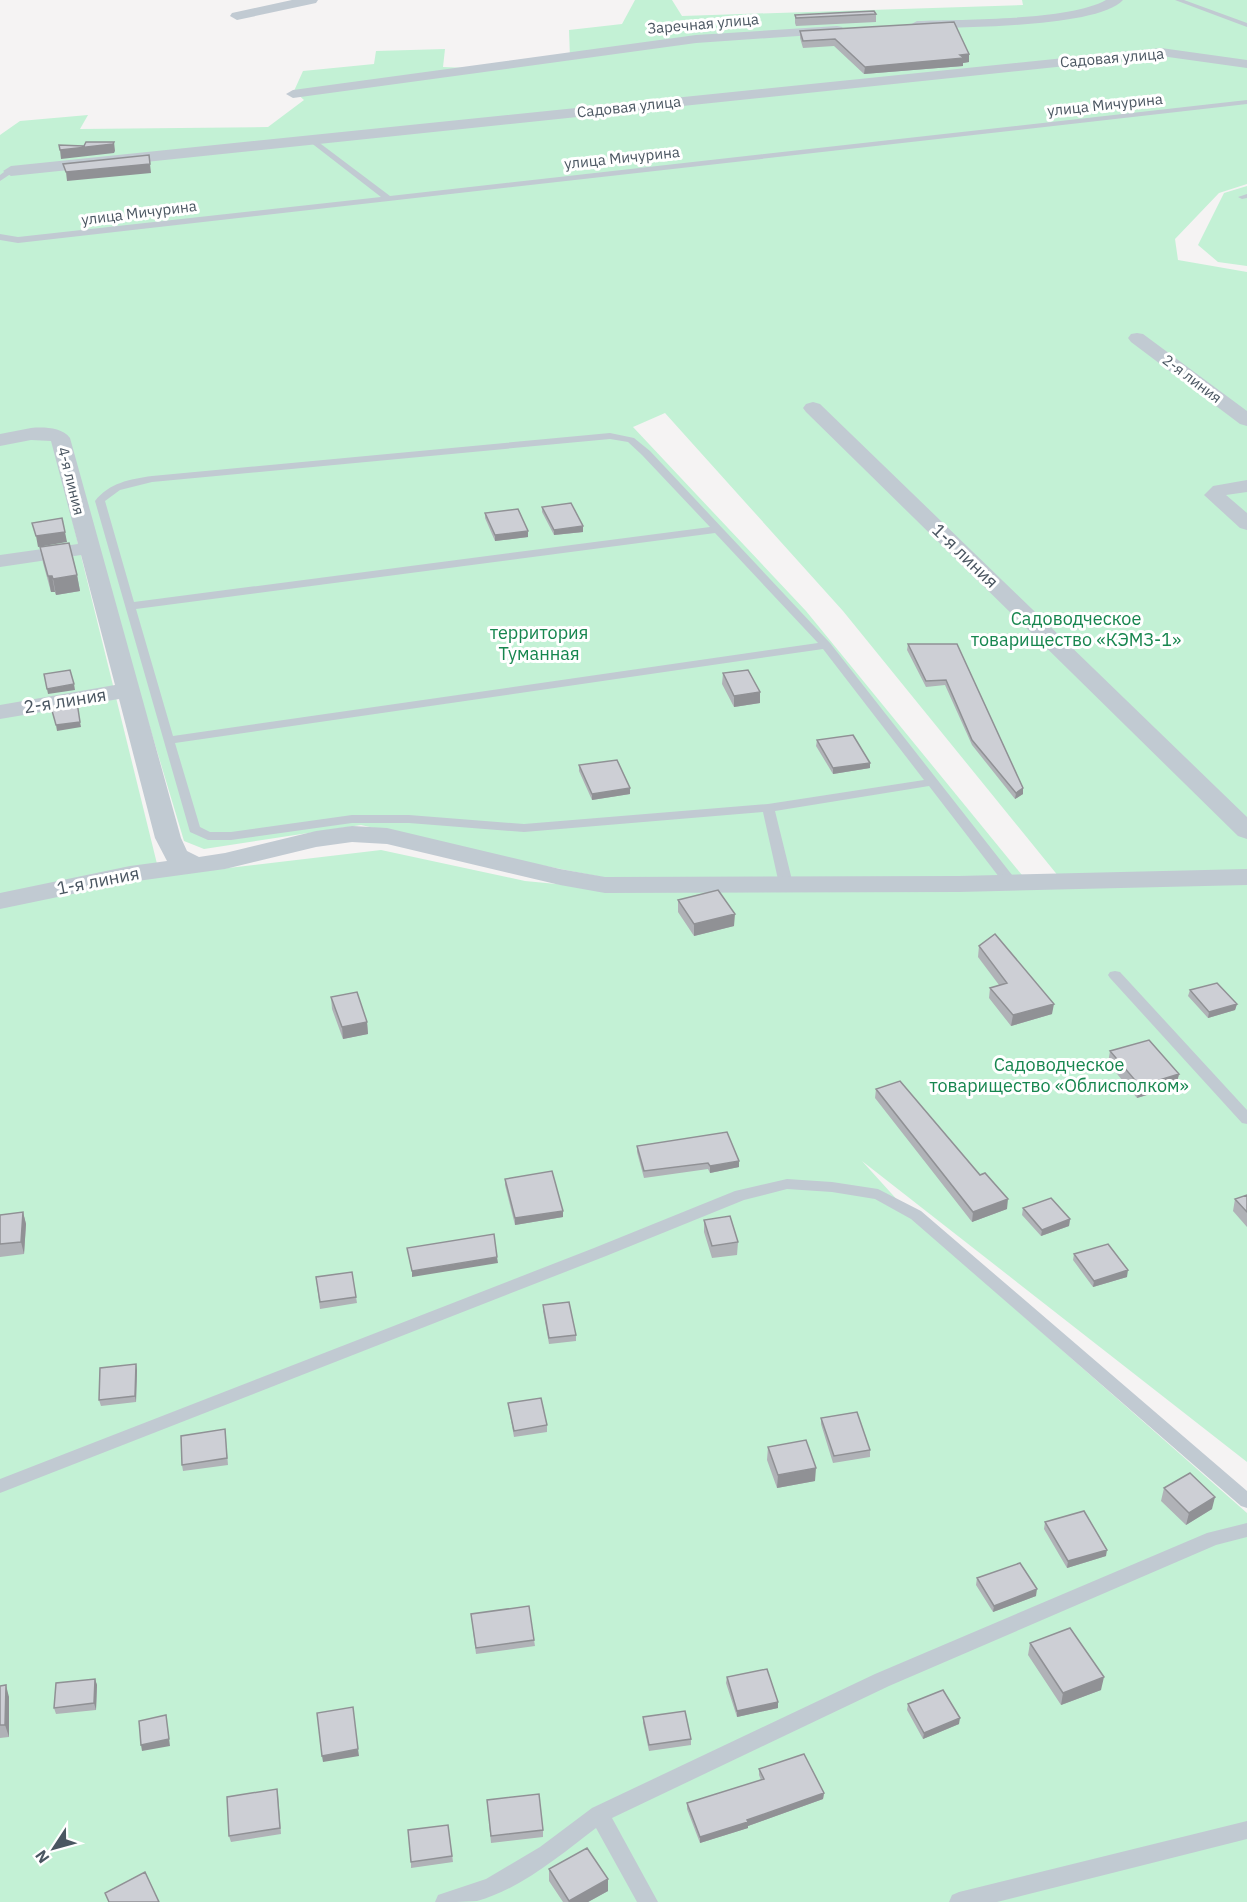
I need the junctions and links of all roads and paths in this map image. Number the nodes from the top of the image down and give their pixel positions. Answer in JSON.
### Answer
{"nodes":[{"id":1,"x":311,"y":0,"type":"edge"},
{"id":2,"x":1116,"y":0,"type":"edge"},
{"id":3,"x":1178,"y":0,"type":"edge"},
{"id":4,"x":237,"y":16,"type":"dead end"},
{"id":5,"x":1247,"y":25,"type":"edge"},
{"id":6,"x":897,"y":26,"type":"edge"},
{"id":7,"x":850,"y":29,"type":"edge"},
{"id":8,"x":1247,"y":64,"type":"edge"},
{"id":9,"x":293,"y":94,"type":"dead end"},
{"id":10,"x":1247,"y":102,"type":"edge"},
{"id":11,"x":314,"y":140,"type":"junction"},
{"id":12,"x":5,"y":175,"type":"edge"},
{"id":13,"x":388,"y":198,"type":"junction"},
{"id":14,"x":0,"y":237,"type":"edge"},
{"id":15,"x":1137,"y":338,"type":"dead end"},
{"id":16,"x":813,"y":408,"type":"dead end"},
{"id":17,"x":1247,"y":420,"type":"edge"},
{"id":18,"x":0,"y":440,"type":"edge"},
{"id":19,"x":1247,"y":486,"type":"edge"},
{"id":20,"x":1247,"y":525,"type":"edge"},
{"id":21,"x":719,"y":529,"type":"junction"},
{"id":22,"x":101,"y":547,"type":"junction"},
{"id":23,"x":0,"y":561,"type":"edge"},
{"id":24,"x":130,"y":606,"type":"junction"},
{"id":25,"x":826,"y":645,"type":"junction"},
{"id":26,"x":129,"y":690,"type":"junction"},
{"id":27,"x":0,"y":712,"type":"edge"},
{"id":28,"x":168,"y":740,"type":"junction"},
{"id":29,"x":933,"y":782,"type":"junction"},
{"id":30,"x":768,"y":807,"type":"junction"},
{"id":31,"x":1247,"y":831,"type":"edge"},
{"id":32,"x":196,"y":865,"type":"junction"},
{"id":33,"x":1247,"y":877,"type":"edge"},
{"id":34,"x":1011,"y":883,"type":"junction"},
{"id":35,"x":786,"y":884,"type":"junction"},
{"id":36,"x":0,"y":901,"type":"edge"},
{"id":37,"x":1115,"y":975,"type":"dead end"},
{"id":38,"x":1247,"y":1119,"type":"edge"},
{"id":39,"x":0,"y":1486,"type":"edge"},
{"id":40,"x":1247,"y":1501,"type":"edge"},
{"id":41,"x":1247,"y":1530,"type":"edge"},
{"id":42,"x":599,"y":1814,"type":"junction"},
{"id":43,"x":1247,"y":1830,"type":"edge"},
{"id":44,"x":445,"y":1902,"type":"edge"},
{"id":45,"x":648,"y":1902,"type":"edge"},
{"id":46,"x":959,"y":1902,"type":"edge"}],
"edges":[{"from":1,"to":4,"type":"street"},
{"from":2,"to":6,"type":"street"},
{"from":3,"to":5,"type":"lane"},
{"from":7,"to":9,"type":"street","name":"Заречная улица"},
{"from":8,"to":11,"type":"street","name":"Садовая улица"},
{"from":10,"to":13,"type":"lane","name":"улица Мичурина"},
{"from":11,"to":12,"type":"street","name":"Садовая улица"},
{"from":11,"to":13,"type":"lane"},
{"from":13,"to":14,"type":"lane","name":"улица Мичурина"},
{"from":15,"to":17,"type":"street","name":"2-я линия"},
{"from":16,"to":31,"type":"street","name":"1-я линия"},
{"from":18,"to":22,"type":"street","name":"4-я линия"},
{"from":19,"to":20,"type":"street"},
{"from":21,"to":22,"type":"lane"},
{"from":21,"to":24,"type":"lane"},
{"from":21,"to":25,"type":"lane"},
{"from":22,"to":23,"type":"street"},
{"from":22,"to":24,"type":"lane"},
{"from":22,"to":26,"type":"street","name":"4-я линия"},
{"from":24,"to":28,"type":"lane"},
{"from":25,"to":28,"type":"lane"},
{"from":25,"to":29,"type":"lane"},
{"from":26,"to":27,"type":"street","name":"2-я линия"},
{"from":26,"to":32,"type":"street","name":"4-я линия"},
{"from":28,"to":30,"type":"lane"},
{"from":29,"to":30,"type":"lane"},
{"from":29,"to":34,"type":"lane"},
{"from":30,"to":35,"type":"lane"},
{"from":32,"to":35,"type":"street","name":"1-я линия"},
{"from":32,"to":36,"type":"street","name":"1-я линия"},
{"from":33,"to":34,"type":"street","name":"1-я линия"},
{"from":34,"to":35,"type":"street","name":"1-я линия"},
{"from":37,"to":38,"type":"lane"},
{"from":39,"to":40,"type":"lane"},
{"from":41,"to":42,"type":"lane"},
{"from":42,"to":44,"type":"lane"},
{"from":42,"to":45,"type":"lane"},
{"from":43,"to":46,"type":"lane"}]}
